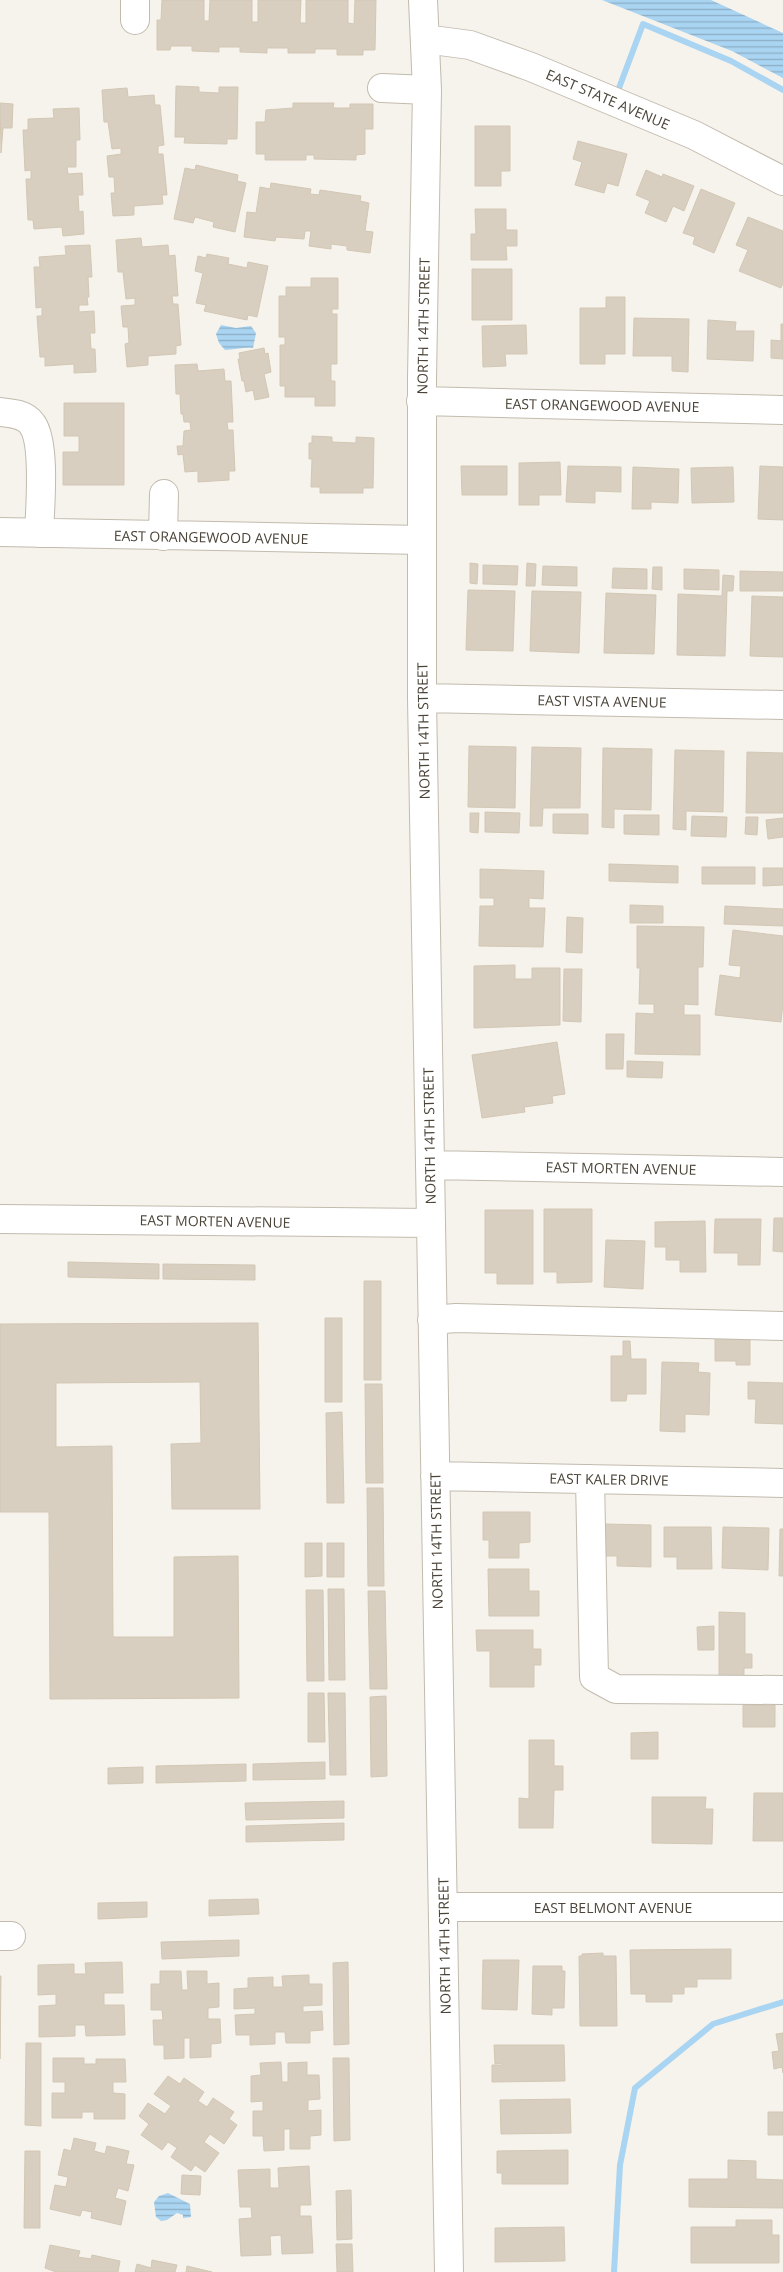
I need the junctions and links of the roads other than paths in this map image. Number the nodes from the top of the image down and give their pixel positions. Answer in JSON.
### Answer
{"nodes":[{"id":1,"x":423,"y":0,"type":"edge"},
{"id":2,"x":425,"y":39,"type":"junction"},
{"id":3,"x":382,"y":88,"type":"dead end"},
{"id":4,"x":427,"y":90,"type":"junction"},
{"id":5,"x":783,"y":181,"type":"edge"},
{"id":6,"x":422,"y":401,"type":"junction"},
{"id":7,"x":783,"y":410,"type":"edge"},
{"id":8,"x":0,"y":412,"type":"edge"},
{"id":9,"x":164,"y":494,"type":"dead end"},
{"id":10,"x":0,"y":532,"type":"edge"},
{"id":11,"x":39,"y":533,"type":"junction"},
{"id":12,"x":163,"y":536,"type":"junction"},
{"id":13,"x":422,"y":540,"type":"junction"},
{"id":14,"x":422,"y":698,"type":"junction"},
{"id":15,"x":783,"y":705,"type":"edge"},
{"id":16,"x":430,"y":1165,"type":"junction"},
{"id":17,"x":783,"y":1172,"type":"edge"},
{"id":18,"x":0,"y":1219,"type":"edge"},
{"id":19,"x":431,"y":1223,"type":"junction"},
{"id":20,"x":432,"y":1320,"type":"junction"},
{"id":21,"x":783,"y":1326,"type":"edge"},
{"id":22,"x":435,"y":1476,"type":"junction"},
{"id":23,"x":590,"y":1479,"type":"junction"},
{"id":24,"x":783,"y":1483,"type":"edge"},
{"id":25,"x":783,"y":1690,"type":"edge"},
{"id":26,"x":444,"y":1907,"type":"junction"},
{"id":27,"x":783,"y":1907,"type":"edge"},
{"id":28,"x":449,"y":2272,"type":"edge"}],
"edges":[{"from":1,"to":2,"type":"street","name":"NORTH 14TH STREET"},
{"from":2,"to":4,"type":"street","name":"NORTH 14TH STREET"},
{"from":2,"to":5,"type":"street","name":"EAST STATE AVENUE"},
{"from":3,"to":4,"type":"street"},
{"from":4,"to":6,"type":"street","name":"NORTH 14TH STREET"},
{"from":6,"to":7,"type":"street","name":"EAST ORANGEWOOD AVENUE"},
{"from":6,"to":13,"type":"street","name":"NORTH 14TH STREET"},
{"from":8,"to":11,"type":"street"},
{"from":9,"to":12,"type":"street"},
{"from":10,"to":11,"type":"street","name":"EAST ORANGEWOOD AVENUE"},
{"from":11,"to":12,"type":"street","name":"EAST ORANGEWOOD AVENUE"},
{"from":12,"to":13,"type":"street","name":"EAST ORANGEWOOD AVENUE"},
{"from":13,"to":14,"type":"street","name":"NORTH 14TH STREET"},
{"from":14,"to":15,"type":"street","name":"EAST VISTA AVENUE"},
{"from":14,"to":16,"type":"street","name":"NORTH 14TH STREET"},
{"from":16,"to":17,"type":"street","name":"EAST MORTEN AVENUE"},
{"from":16,"to":19,"type":"street","name":"NORTH 14TH STREET"},
{"from":18,"to":19,"type":"street","name":"EAST MORTEN AVENUE"},
{"from":19,"to":20,"type":"street","name":"NORTH 14TH STREET"},
{"from":20,"to":21,"type":"street"},
{"from":20,"to":22,"type":"street","name":"NORTH 14TH STREET"},
{"from":22,"to":23,"type":"street","name":"EAST KALER DRIVE"},
{"from":22,"to":26,"type":"street","name":"NORTH 14TH STREET"},
{"from":23,"to":24,"type":"street","name":"EAST KALER DRIVE"},
{"from":23,"to":25,"type":"street"},
{"from":26,"to":27,"type":"street","name":"EAST BELMONT AVENUE"},
{"from":26,"to":28,"type":"street","name":"NORTH 14TH STREET"}]}
